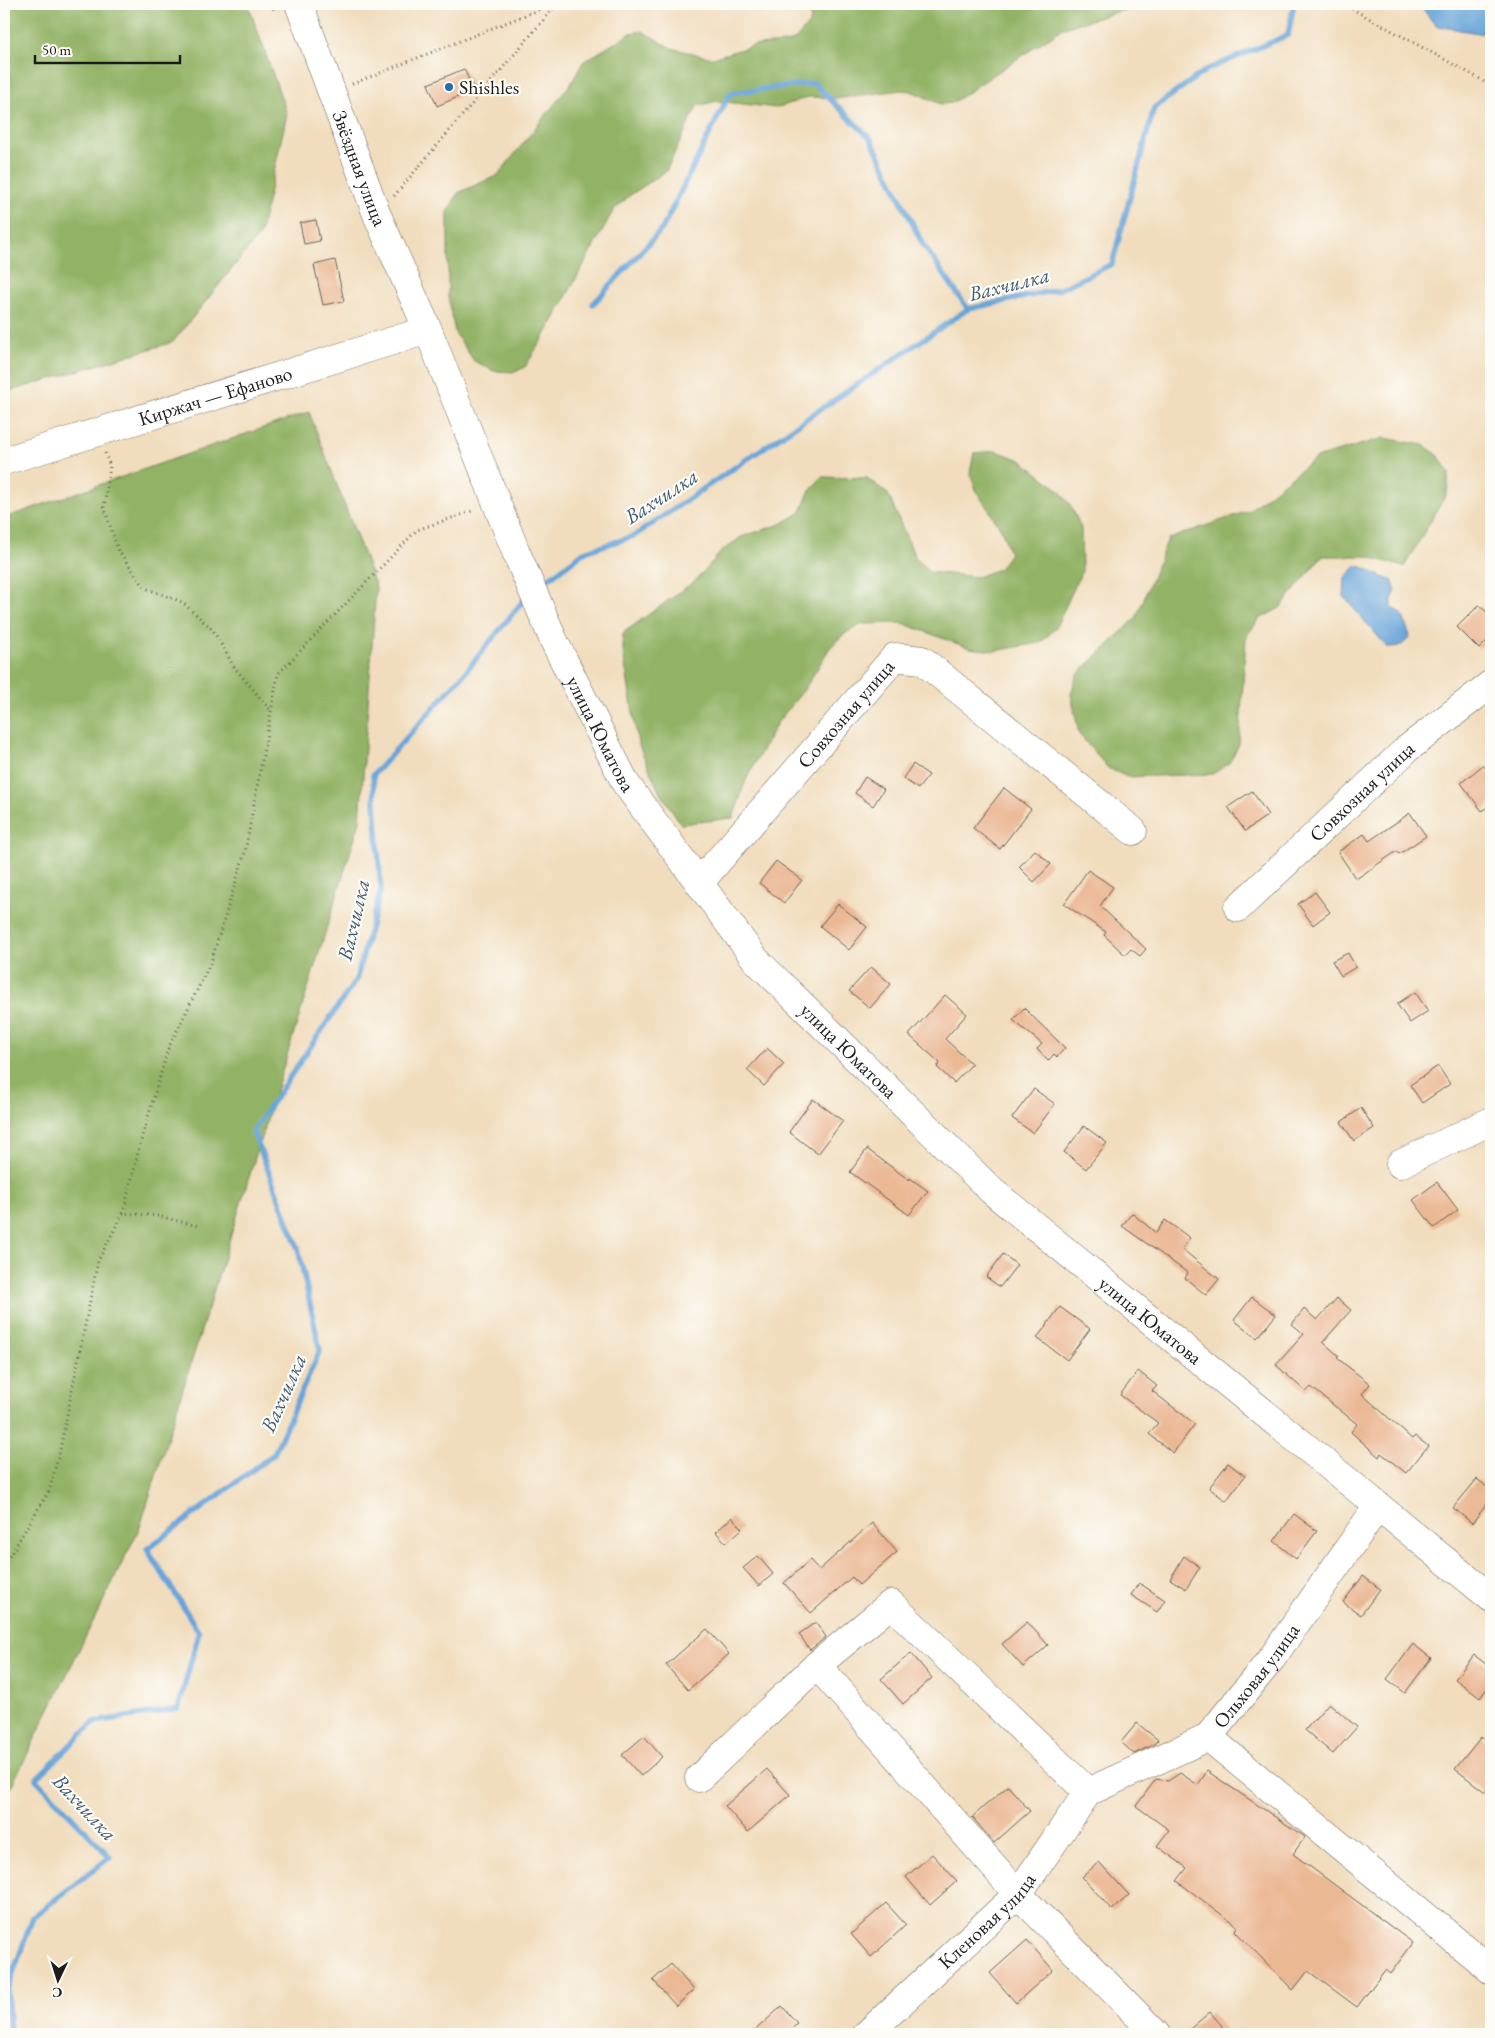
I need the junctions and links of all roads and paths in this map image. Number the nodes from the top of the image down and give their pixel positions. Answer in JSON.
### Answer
{"nodes":[{"id":1,"x":299,"y":4,"type":"edge"},
{"id":2,"x":553,"y":4,"type":"edge"},
{"id":3,"x":557,"y":4,"type":"edge"},
{"id":4,"x":1343,"y":4,"type":"edge"},
{"id":5,"x":1491,"y":89,"type":"edge"},
{"id":6,"x":332,"y":92,"type":"junction"},
{"id":7,"x":377,"y":215,"type":"junction"},
{"id":8,"x":428,"y":330,"type":"junction"},
{"id":9,"x":95,"y":432,"type":"junction"},
{"id":10,"x":4,"y":461,"type":"edge"},
{"id":11,"x":496,"y":503,"type":"junction"},
{"id":12,"x":1491,"y":684,"type":"edge"},
{"id":13,"x":272,"y":710,"type":"junction"},
{"id":14,"x":1133,"y":830,"type":"dead end"},
{"id":15,"x":699,"y":883,"type":"junction"},
{"id":16,"x":1238,"y":908,"type":"dead end"},
{"id":17,"x":1490,"y":1122,"type":"edge"},
{"id":18,"x":1400,"y":1164,"type":"dead end"},
{"id":19,"x":123,"y":1213,"type":"junction"},
{"id":20,"x":198,"y":1226,"type":"dead end"},
{"id":21,"x":1378,"y":1506,"type":"junction"},
{"id":22,"x":4,"y":1565,"type":"edge"},
{"id":23,"x":1491,"y":1598,"type":"edge"},
{"id":24,"x":817,"y":1665,"type":"junction"},
{"id":25,"x":1208,"y":1737,"type":"junction"},
{"id":26,"x":699,"y":1778,"type":"dead end"},
{"id":27,"x":1088,"y":1792,"type":"junction"},
{"id":28,"x":1018,"y":1894,"type":"junction"},
{"id":29,"x":1491,"y":1970,"type":"edge"},
{"id":30,"x":867,"y":2034,"type":"edge"},
{"id":31,"x":1156,"y":2034,"type":"edge"}],
"edges":[{"from":1,"to":6,"type":"street","name":"Звёздная улица"},
{"from":2,"to":6,"type":"path"},
{"from":3,"to":7,"type":"path"},
{"from":4,"to":5,"type":"path"},
{"from":6,"to":7,"type":"street","name":"Звёздная улица"},
{"from":7,"to":8,"type":"street","name":"Звёздная улица"},
{"from":8,"to":9,"type":"street","name":"Киржач — Ефаново"},
{"from":8,"to":11,"type":"street","name":"улица Юматова"},
{"from":9,"to":10,"type":"street","name":"Киржач — Ефаново"},
{"from":9,"to":13,"type":"path"},
{"from":11,"to":13,"type":"path"},
{"from":11,"to":15,"type":"street","name":"улица Юматова"},
{"from":12,"to":16,"type":"street","name":"Совхозная улица"},
{"from":13,"to":19,"type":"path"},
{"from":14,"to":15,"type":"street","name":"Совхозная улица"},
{"from":15,"to":21,"type":"street","name":"улица Юматова"},
{"from":17,"to":18,"type":"street"},
{"from":19,"to":20,"type":"path"},
{"from":19,"to":22,"type":"path"},
{"from":21,"to":23,"type":"street","name":"улица Юматова"},
{"from":21,"to":25,"type":"street","name":"Ольховая улица"},
{"from":24,"to":26,"type":"street"},
{"from":24,"to":27,"type":"street"},
{"from":24,"to":28,"type":"street"},
{"from":25,"to":27,"type":"street","name":"Ольховая улица"},
{"from":25,"to":29,"type":"street"},
{"from":27,"to":28,"type":"street","name":"Кленовая улица"},
{"from":28,"to":30,"type":"street","name":"Кленовая улица"},
{"from":28,"to":31,"type":"street"}]}
